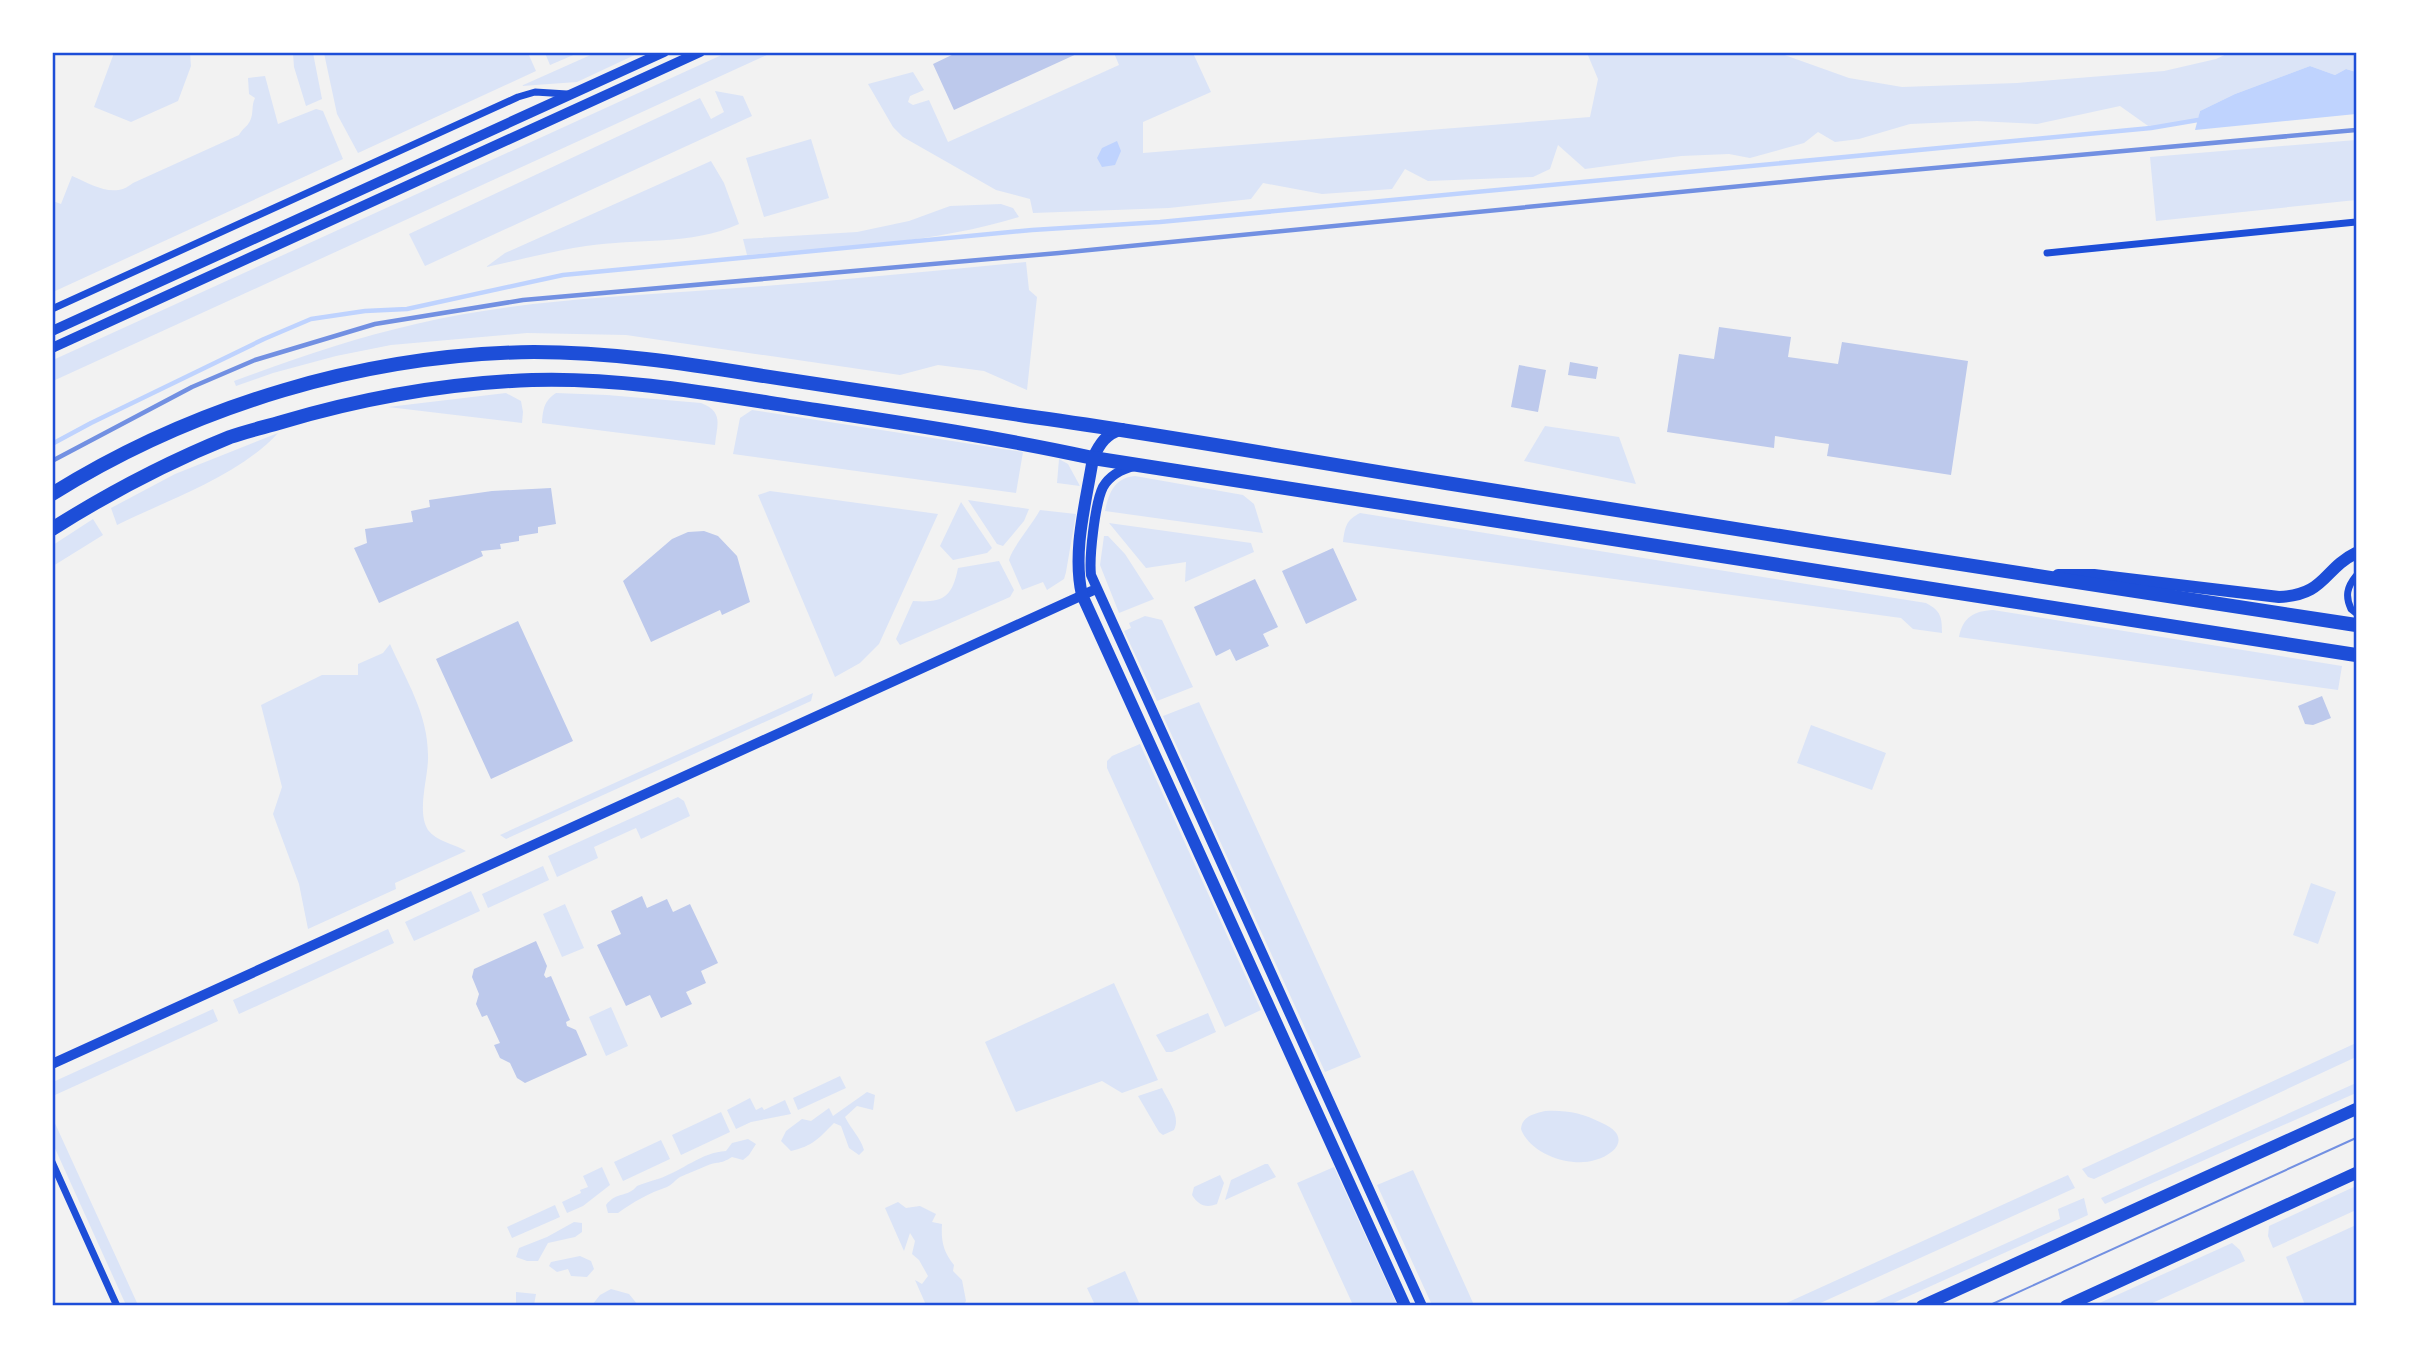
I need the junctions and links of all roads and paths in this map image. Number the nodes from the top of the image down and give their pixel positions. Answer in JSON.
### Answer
{"nodes":[{"id":1,"x":664,"y":52,"type":"edge"},
{"id":2,"x":700,"y":52,"type":"edge"},
{"id":3,"x":571,"y":95,"type":"junction"},
{"id":4,"x":2357,"y":222,"type":"edge"},
{"id":5,"x":2047,"y":253,"type":"dead end"},
{"id":6,"x":52,"y":309,"type":"edge"},
{"id":7,"x":52,"y":331,"type":"edge"},
{"id":8,"x":52,"y":348,"type":"edge"},
{"id":9,"x":1123,"y":428,"type":"junction"},
{"id":10,"x":1093,"y":458,"type":"junction"},
{"id":11,"x":1137,"y":465,"type":"junction"},
{"id":12,"x":52,"y":494,"type":"edge"},
{"id":13,"x":52,"y":529,"type":"edge"},
{"id":14,"x":2357,"y":553,"type":"edge"},
{"id":15,"x":2024,"y":575,"type":"junction"},
{"id":16,"x":2357,"y":576,"type":"edge"},
{"id":17,"x":1096,"y":589,"type":"junction"},
{"id":18,"x":1082,"y":596,"type":"junction"},
{"id":19,"x":2357,"y":613,"type":"edge"},
{"id":20,"x":2357,"y":625,"type":"edge"},
{"id":21,"x":2357,"y":655,"type":"edge"},
{"id":22,"x":52,"y":1065,"type":"edge"},
{"id":23,"x":2357,"y":1109,"type":"edge"},
{"id":24,"x":52,"y":1162,"type":"edge"},
{"id":25,"x":2357,"y":1173,"type":"edge"},
{"id":26,"x":117,"y":1306,"type":"edge"},
{"id":27,"x":1405,"y":1306,"type":"edge"},
{"id":28,"x":1422,"y":1306,"type":"edge"},
{"id":29,"x":1922,"y":1306,"type":"edge"},
{"id":30,"x":2066,"y":1306,"type":"edge"}],
"edges":[{"from":1,"to":3,"type":"street"},
{"from":2,"to":8,"type":"street"},
{"from":3,"to":6,"type":"street"},
{"from":3,"to":7,"type":"street"},
{"from":4,"to":5,"type":"street"},
{"from":9,"to":10,"type":"main road"},
{"from":9,"to":12,"type":"main road"},
{"from":9,"to":15,"type":"main road"},
{"from":10,"to":11,"type":"main road"},
{"from":10,"to":13,"type":"main road"},
{"from":10,"to":18,"type":"main road"},
{"from":11,"to":17,"type":"street"},
{"from":11,"to":21,"type":"main road"},
{"from":14,"to":15,"type":"main road"},
{"from":15,"to":20,"type":"main road"},
{"from":16,"to":19,"type":"street"},
{"from":17,"to":18,"type":"street"},
{"from":17,"to":28,"type":"street"},
{"from":18,"to":22,"type":"street"},
{"from":18,"to":27,"type":"main road"},
{"from":23,"to":29,"type":"main road"},
{"from":24,"to":26,"type":"street"},
{"from":25,"to":30,"type":"main road"}]}
